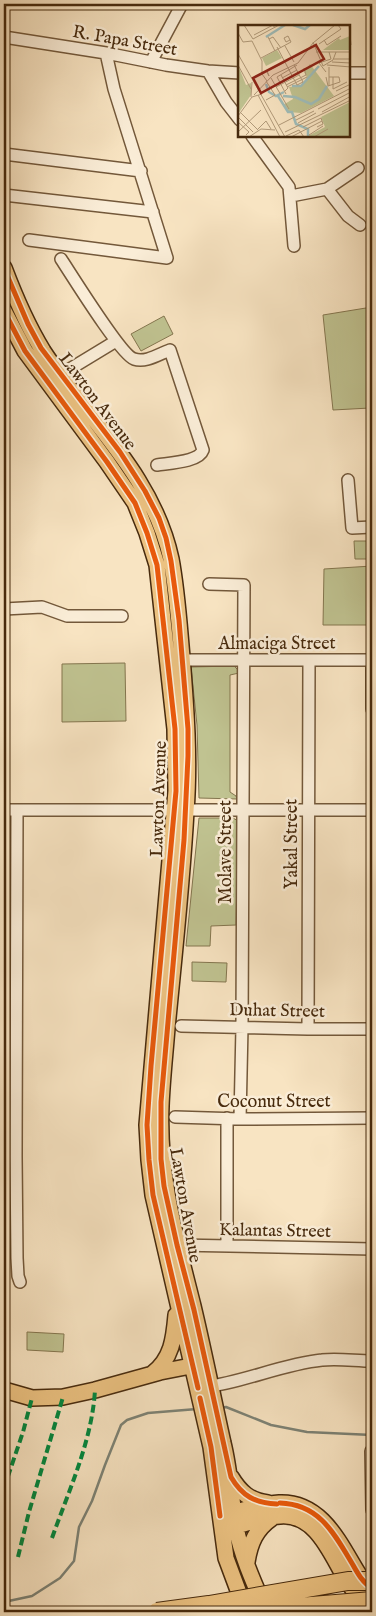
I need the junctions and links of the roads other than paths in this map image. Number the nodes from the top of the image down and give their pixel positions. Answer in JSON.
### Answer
{"nodes":[{"id":1,"x":182,"y":4,"type":"edge"},
{"id":2,"x":4,"y":38,"type":"edge"},
{"id":3,"x":106,"y":53,"type":"junction"},
{"id":4,"x":151,"y":62,"type":"junction"},
{"id":5,"x":208,"y":71,"type":"junction"},
{"id":6,"x":238,"y":73,"type":"edge"},
{"id":7,"x":351,"y":73,"type":"edge"},
{"id":8,"x":372,"y":73,"type":"edge"},
{"id":9,"x":238,"y":117,"type":"edge"},
{"id":10,"x":253,"y":138,"type":"edge"},
{"id":11,"x":4,"y":154,"type":"edge"},
{"id":12,"x":358,"y":168,"type":"dead end"},
{"id":13,"x":141,"y":171,"type":"junction"},
{"id":14,"x":326,"y":189,"type":"junction"},
{"id":15,"x":4,"y":195,"type":"edge"},
{"id":16,"x":291,"y":196,"type":"junction"},
{"id":17,"x":152,"y":212,"type":"junction"},
{"id":18,"x":360,"y":225,"type":"dead end"},
{"id":19,"x":29,"y":240,"type":"dead end"},
{"id":20,"x":294,"y":246,"type":"dead end"},
{"id":21,"x":61,"y":259,"type":"dead end"},
{"id":22,"x":4,"y":268,"type":"edge"},
{"id":23,"x":4,"y":311,"type":"edge"},
{"id":24,"x":116,"y":341,"type":"junction"},
{"id":25,"x":60,"y":375,"type":"junction"},
{"id":26,"x":158,"y":466,"type":"dead end"},
{"id":27,"x":348,"y":480,"type":"dead end"},
{"id":28,"x":372,"y":528,"type":"edge"},
{"id":29,"x":210,"y":584,"type":"dead end"},
{"id":30,"x":4,"y":609,"type":"edge"},
{"id":31,"x":122,"y":616,"type":"dead end"},
{"id":32,"x":182,"y":660,"type":"junction"},
{"id":33,"x":244,"y":660,"type":"junction"},
{"id":34,"x":309,"y":660,"type":"junction"},
{"id":35,"x":372,"y":660,"type":"edge"},
{"id":36,"x":372,"y":709,"type":"edge"},
{"id":37,"x":4,"y":810,"type":"edge"},
{"id":38,"x":17,"y":810,"type":"junction"},
{"id":39,"x":372,"y":810,"type":"edge"},
{"id":40,"x":180,"y":811,"type":"junction"},
{"id":41,"x":243,"y":811,"type":"junction"},
{"id":42,"x":309,"y":811,"type":"junction"},
{"id":43,"x":181,"y":1026,"type":"dead end"},
{"id":44,"x":242,"y":1027,"type":"junction"},
{"id":45,"x":308,"y":1029,"type":"junction"},
{"id":46,"x":372,"y":1029,"type":"edge"},
{"id":47,"x":175,"y":1117,"type":"dead end"},
{"id":48,"x":227,"y":1118,"type":"junction"},
{"id":49,"x":372,"y":1118,"type":"edge"},
{"id":50,"x":240,"y":1119,"type":"junction"},
{"id":51,"x":177,"y":1245,"type":"junction"},
{"id":52,"x":227,"y":1246,"type":"junction"},
{"id":53,"x":372,"y":1249,"type":"edge"},
{"id":54,"x":20,"y":1282,"type":"dead end"},
{"id":55,"x":178,"y":1302,"type":"junction"},
{"id":56,"x":372,"y":1361,"type":"edge"},
{"id":57,"x":198,"y":1365,"type":"junction"},
{"id":58,"x":152,"y":1374,"type":"junction"},
{"id":59,"x":4,"y":1390,"type":"edge"},
{"id":60,"x":205,"y":1393,"type":"junction"},
{"id":61,"x":211,"y":1420,"type":"junction"},
{"id":62,"x":371,"y":1451,"type":"dead end"},
{"id":63,"x":229,"y":1471,"type":"junction"},
{"id":64,"x":275,"y":1510,"type":"junction"},
{"id":65,"x":372,"y":1510,"type":"edge"},
{"id":66,"x":228,"y":1522,"type":"junction"},
{"id":67,"x":248,"y":1568,"type":"junction"},
{"id":68,"x":372,"y":1581,"type":"edge"},
{"id":69,"x":371,"y":1598,"type":"edge"},
{"id":70,"x":157,"y":1612,"type":"edge"},
{"id":71,"x":238,"y":1612,"type":"edge"},
{"id":72,"x":247,"y":1612,"type":"edge"},
{"id":73,"x":267,"y":1612,"type":"edge"}],
"edges":[{"from":1,"to":4,"type":"street"},
{"from":2,"to":3,"type":"street","name":"R. Papa Street"},
{"from":3,"to":4,"type":"street","name":"R. Papa Street"},
{"from":3,"to":13,"type":"street"},
{"from":4,"to":5,"type":"street","name":"R. Papa Street"},
{"from":5,"to":6,"type":"street","name":"R. Papa Street"},
{"from":5,"to":9,"type":"street"},
{"from":7,"to":8,"type":"street"},
{"from":10,"to":16,"type":"street"},
{"from":11,"to":13,"type":"street"},
{"from":12,"to":14,"type":"street"},
{"from":13,"to":17,"type":"street"},
{"from":14,"to":16,"type":"street"},
{"from":14,"to":18,"type":"street"},
{"from":15,"to":17,"type":"street"},
{"from":16,"to":20,"type":"street"},
{"from":17,"to":19,"type":"street"},
{"from":21,"to":24,"type":"street"},
{"from":22,"to":25,"type":"main road","name":"Lawton Avenue"},
{"from":23,"to":40,"type":"main road","name":"Lawton Avenue"},
{"from":24,"to":25,"type":"street"},
{"from":24,"to":26,"type":"street"},
{"from":25,"to":32,"type":"main road","name":"Lawton Avenue"},
{"from":27,"to":28,"type":"street"},
{"from":29,"to":33,"type":"street","name":"Molave Street"},
{"from":30,"to":31,"type":"street"},
{"from":32,"to":33,"type":"street","name":"Almaciga Street"},
{"from":32,"to":40,"type":"main road","name":"Lawton Avenue"},
{"from":33,"to":34,"type":"street","name":"Almaciga Street"},
{"from":33,"to":41,"type":"street","name":"Molave Street"},
{"from":34,"to":35,"type":"street","name":"Almaciga Street"},
{"from":34,"to":42,"type":"street","name":"Yakal Street"},
{"from":35,"to":36,"type":"street"},
{"from":37,"to":38,"type":"street"},
{"from":38,"to":40,"type":"street"},
{"from":38,"to":54,"type":"street"},
{"from":39,"to":42,"type":"street"},
{"from":40,"to":41,"type":"street"},
{"from":40,"to":51,"type":"main road","name":"Lawton Avenue"},
{"from":40,"to":55,"type":"main road","name":"Lawton Avenue"},
{"from":41,"to":42,"type":"street"},
{"from":41,"to":44,"type":"street","name":"Molave Street"},
{"from":42,"to":45,"type":"street","name":"Yakal Street"},
{"from":43,"to":44,"type":"street","name":"Duhat Street"},
{"from":44,"to":45,"type":"street","name":"Duhat Street"},
{"from":44,"to":50,"type":"street","name":"Molave Street"},
{"from":45,"to":46,"type":"street","name":"Duhat Street"},
{"from":47,"to":48,"type":"street","name":"Coconut Street"},
{"from":48,"to":50,"type":"street","name":"Coconut Street"},
{"from":48,"to":52,"type":"street"},
{"from":49,"to":50,"type":"street","name":"Coconut Street"},
{"from":51,"to":52,"type":"street","name":"Kalantas Street"},
{"from":51,"to":57,"type":"main road","name":"Lawton Avenue"},
{"from":52,"to":53,"type":"street","name":"Kalantas Street"},
{"from":55,"to":57,"type":"main road","name":"Lawton Avenue"},
{"from":55,"to":58,"type":"main road"},
{"from":56,"to":60,"type":"street"},
{"from":57,"to":58,"type":"main road"},
{"from":57,"to":60,"type":"main road","name":"Lawton Avenue"},
{"from":58,"to":59,"type":"main road"},
{"from":60,"to":61,"type":"main road","name":"Lawton Avenue"},
{"from":61,"to":63,"type":"main road","name":"Lawton Avenue"},
{"from":61,"to":66,"type":"main road","name":"Lawton Avenue"},
{"from":62,"to":65,"type":"street"},
{"from":63,"to":64,"type":"main road"},
{"from":63,"to":66,"type":"main road","name":"Lawton Avenue"},
{"from":64,"to":66,"type":"main road"},
{"from":64,"to":67,"type":"main road"},
{"from":64,"to":69,"type":"main road"},
{"from":66,"to":67,"type":"main road","name":"Lawton Avenue"},
{"from":66,"to":72,"type":"main road","name":"Lawton Avenue"},
{"from":67,"to":73,"type":"main road","name":"Lawton Avenue","bridge":true},
{"from":68,"to":70,"type":"highway","bridge":true},
{"from":69,"to":71,"type":"highway","bridge":true}]}
